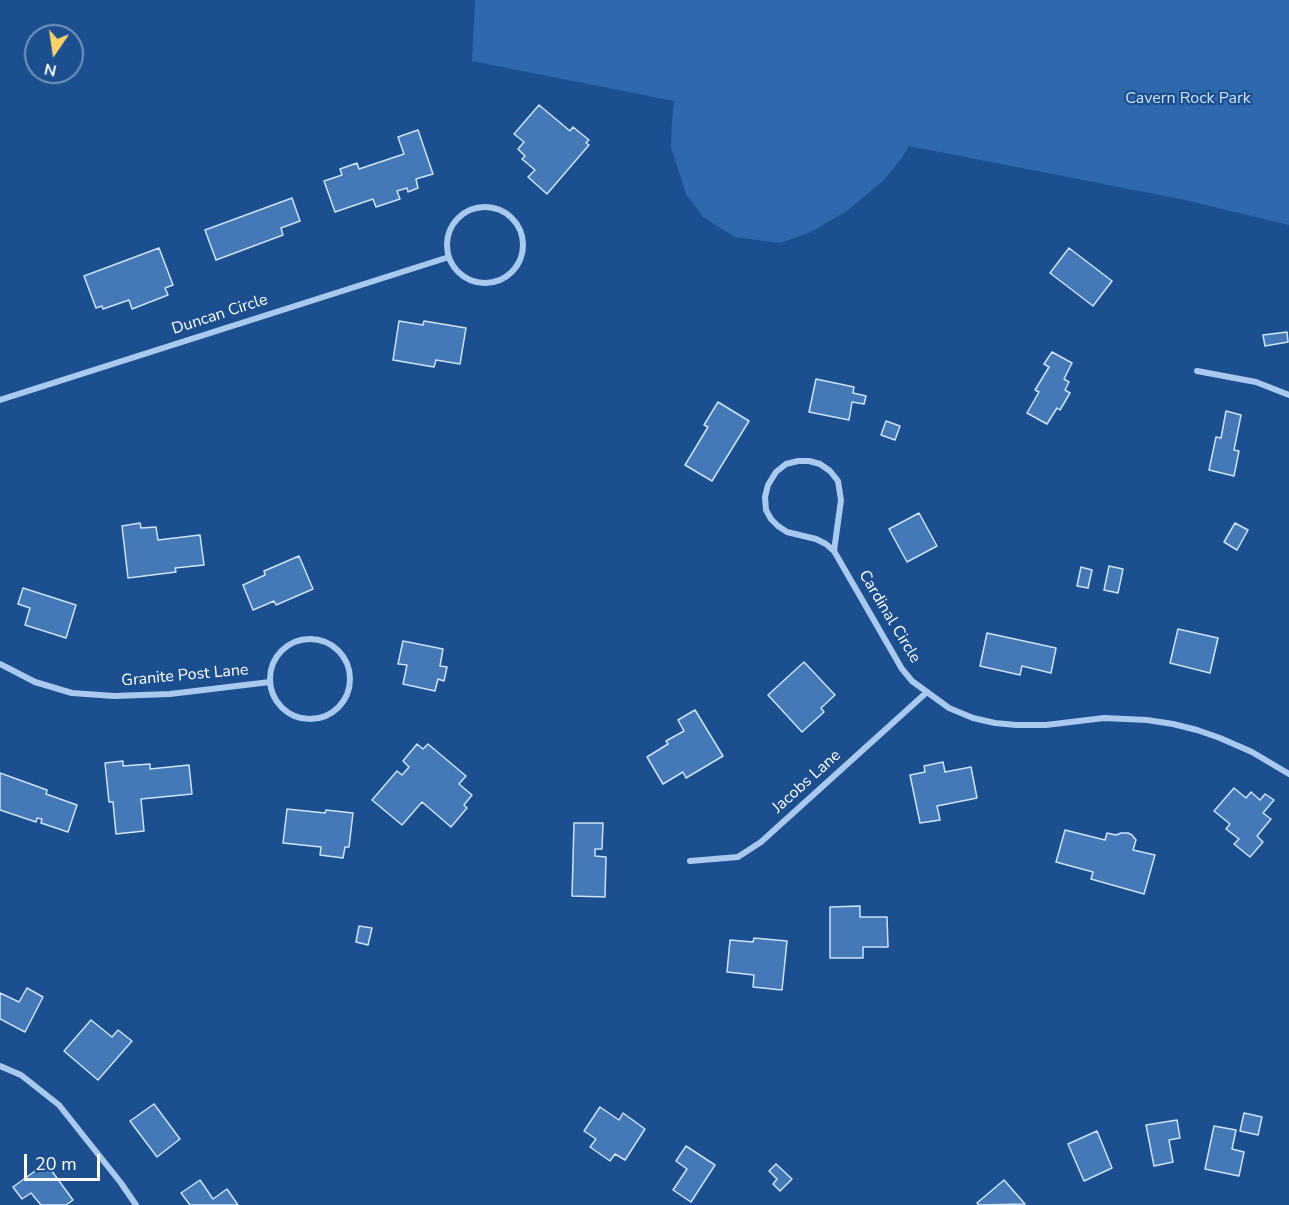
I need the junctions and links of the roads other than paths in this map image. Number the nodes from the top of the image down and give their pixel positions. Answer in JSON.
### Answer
{"nodes":[{"id":1,"x":449,"y":257,"type":"junction"},
{"id":2,"x":1197,"y":371,"type":"dead end"},
{"id":3,"x":1289,"y":395,"type":"edge"},
{"id":4,"x":0,"y":400,"type":"edge"},
{"id":5,"x":834,"y":551,"type":"junction"},
{"id":6,"x":0,"y":664,"type":"edge"},
{"id":7,"x":270,"y":682,"type":"junction"},
{"id":8,"x":927,"y":692,"type":"junction"},
{"id":9,"x":1289,"y":774,"type":"edge"},
{"id":10,"x":690,"y":861,"type":"dead end"},
{"id":11,"x":0,"y":1066,"type":"edge"},
{"id":12,"x":136,"y":1205,"type":"edge"}],
"edges":[{"from":1,"to":1,"type":"street"},
{"from":1,"to":4,"type":"street","name":"Duncan Circle"},
{"from":2,"to":3,"type":"street"},
{"from":5,"to":5,"type":"street"},
{"from":5,"to":8,"type":"street","name":"Cardinal Circle"},
{"from":6,"to":7,"type":"street","name":"Granite Post Lane"},
{"from":7,"to":7,"type":"street","name":"Granite Post Lane"},
{"from":8,"to":9,"type":"street","name":"Cardinal Circle"},
{"from":8,"to":10,"type":"street","name":"Jacobs Lane"},
{"from":11,"to":12,"type":"street"}]}
